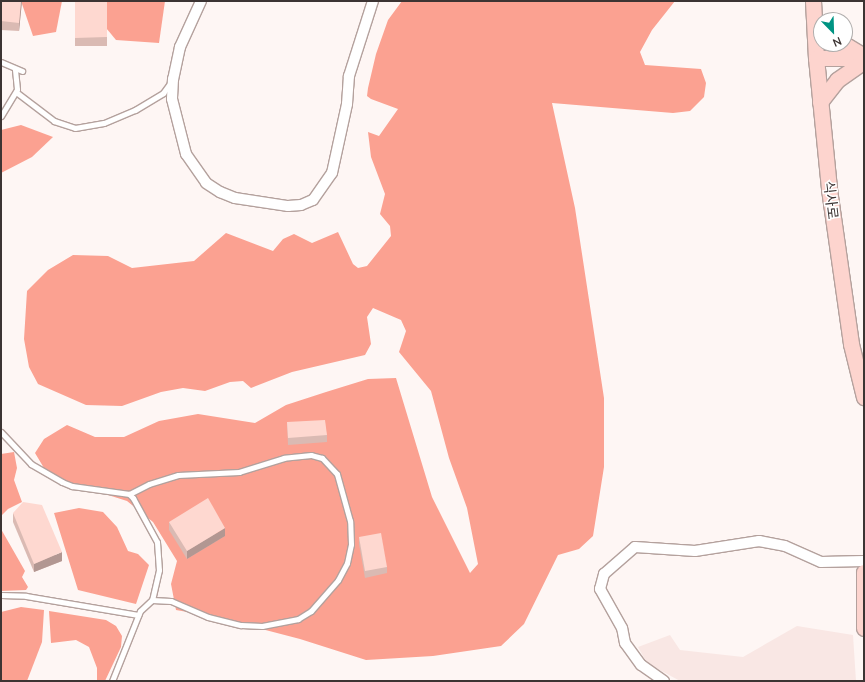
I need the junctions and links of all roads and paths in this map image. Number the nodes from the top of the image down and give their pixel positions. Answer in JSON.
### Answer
{"nodes":[{"id":1,"x":201,"y":1,"type":"edge"},
{"id":2,"x":373,"y":1,"type":"edge"},
{"id":3,"x":853,"y":50,"type":"edge"},
{"id":4,"x":816,"y":52,"type":"edge"},
{"id":5,"x":864,"y":57,"type":"edge"},
{"id":6,"x":816,"y":58,"type":"junction"},
{"id":7,"x":864,"y":61,"type":"edge"},
{"id":8,"x":1,"y":62,"type":"edge"},
{"id":9,"x":15,"y":69,"type":"junction"},
{"id":10,"x":22,"y":72,"type":"dead end"},
{"id":11,"x":173,"y":79,"type":"junction"},
{"id":12,"x":16,"y":92,"type":"junction"},
{"id":13,"x":820,"y":102,"type":"junction"},
{"id":14,"x":1,"y":116,"type":"edge"},
{"id":15,"x":864,"y":397,"type":"edge"},
{"id":16,"x":1,"y":432,"type":"edge"},
{"id":17,"x":129,"y":494,"type":"junction"},
{"id":18,"x":864,"y":560,"type":"edge"},
{"id":19,"x":864,"y":572,"type":"edge"},
{"id":20,"x":1,"y":595,"type":"edge"},
{"id":21,"x":152,"y":600,"type":"junction"},
{"id":22,"x":138,"y":615,"type":"junction"},
{"id":23,"x":864,"y":628,"type":"edge"},
{"id":24,"x":112,"y":681,"type":"edge"},
{"id":25,"x":664,"y":681,"type":"edge"}],
"edges":[{"from":1,"to":11,"type":"street"},
{"from":2,"to":11,"type":"street"},
{"from":3,"to":5,"type":"street"},
{"from":4,"to":6,"type":"street","name":"식사로"},
{"from":5,"to":6,"type":"street"},
{"from":6,"to":13,"type":"street","name":"식사로"},
{"from":7,"to":13,"type":"street"},
{"from":8,"to":9,"type":"lane"},
{"from":9,"to":10,"type":"lane"},
{"from":9,"to":12,"type":"lane"},
{"from":11,"to":12,"type":"lane"},
{"from":12,"to":14,"type":"lane"},
{"from":13,"to":15,"type":"street","name":"식사로"},
{"from":16,"to":17,"type":"lane"},
{"from":17,"to":21,"type":"lane"},
{"from":17,"to":21,"type":"lane"},
{"from":18,"to":25,"type":"street"},
{"from":19,"to":23,"type":"street"},
{"from":20,"to":22,"type":"lane"},
{"from":21,"to":22,"type":"lane"},
{"from":22,"to":24,"type":"lane"}]}
